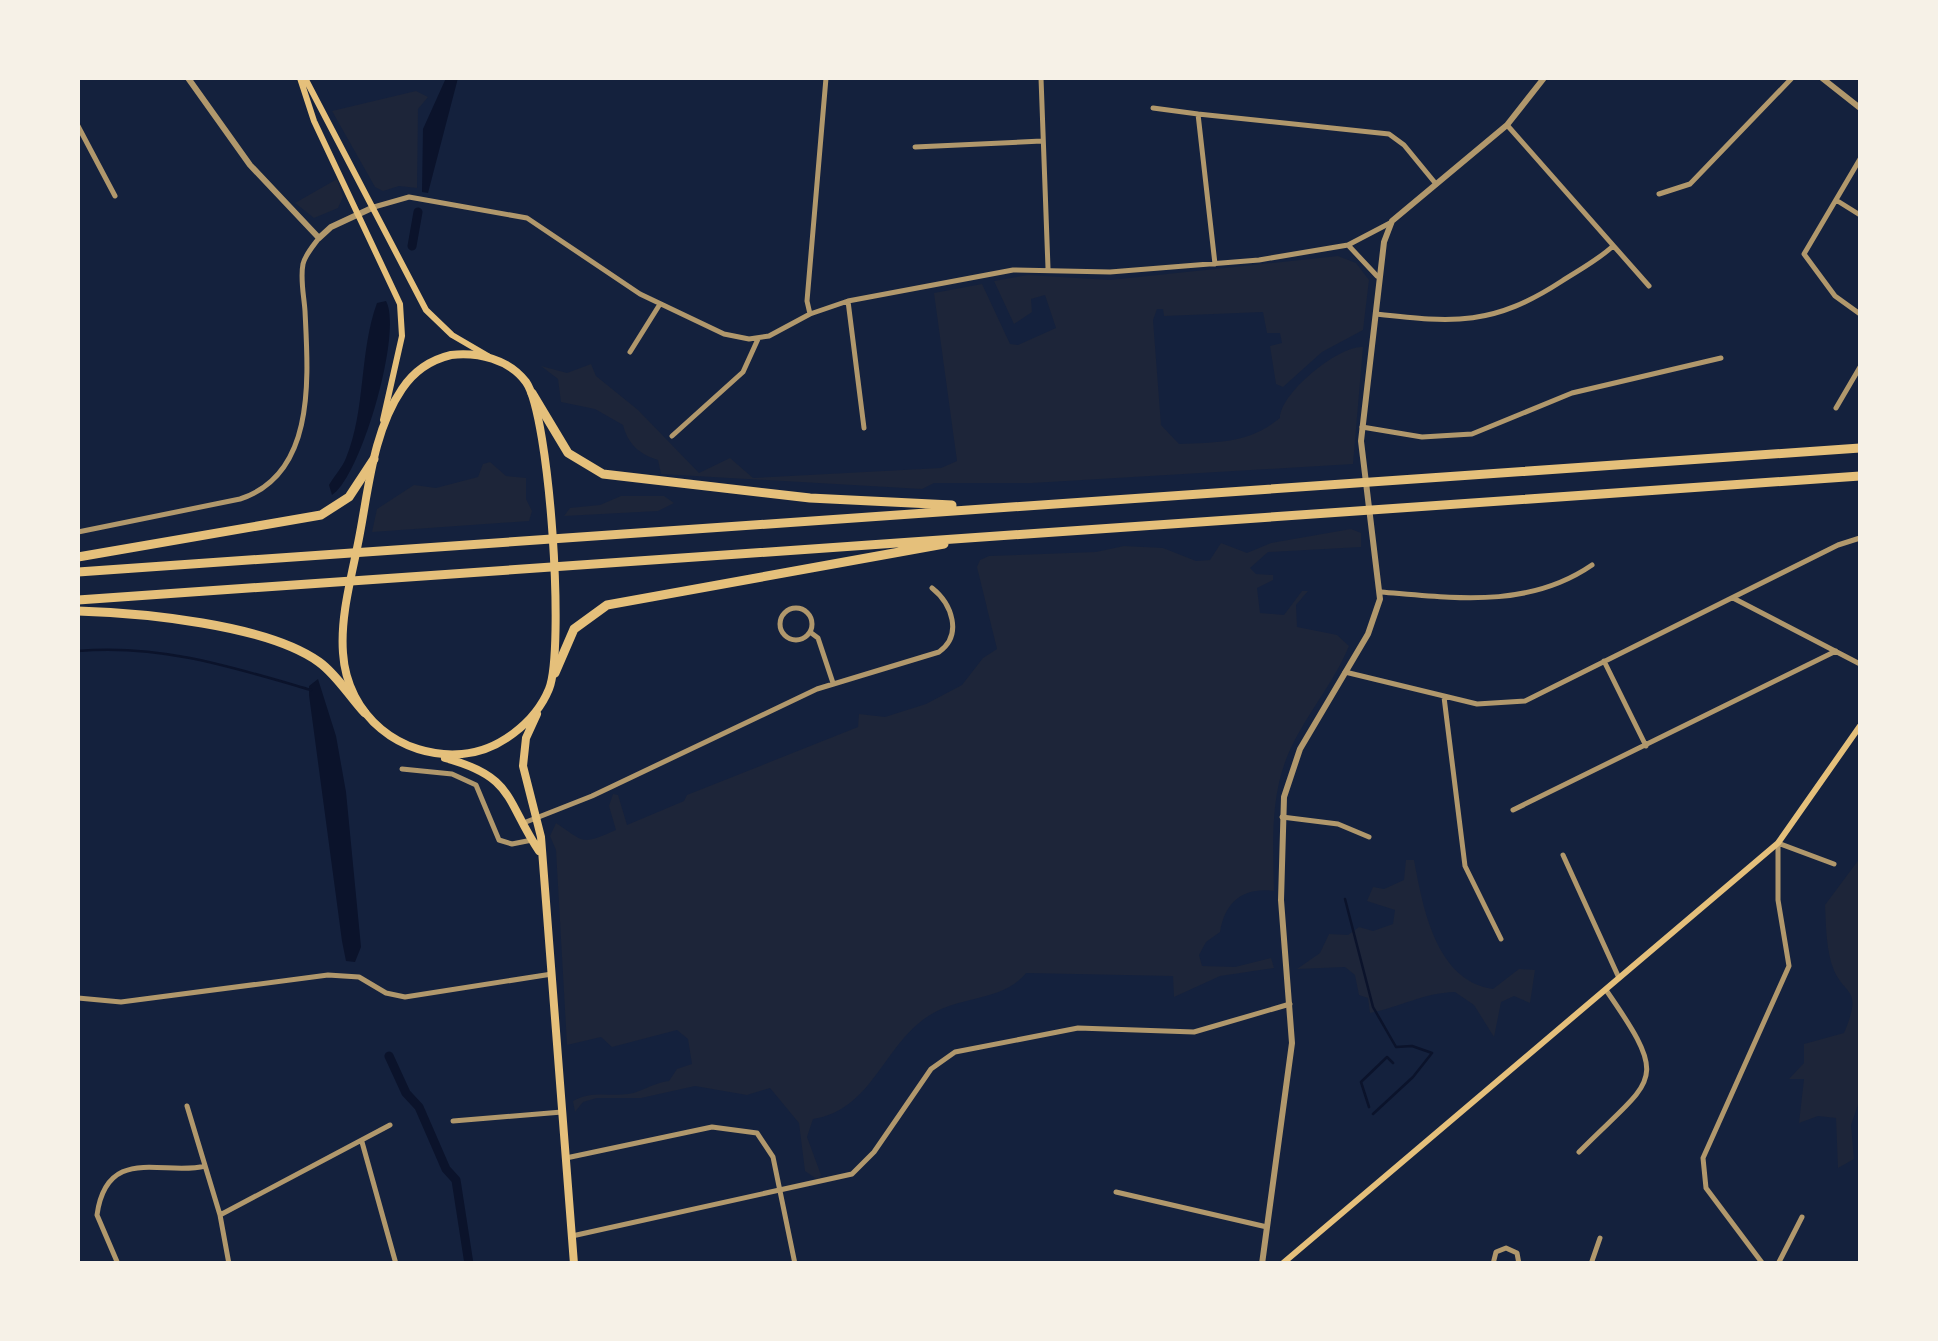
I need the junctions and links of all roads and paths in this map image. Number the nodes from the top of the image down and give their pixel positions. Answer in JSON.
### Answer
{"nodes":[{"id":1,"x":188,"y":78,"type":"edge"},
{"id":2,"x":303,"y":78,"type":"edge"},
{"id":3,"x":826,"y":78,"type":"edge"},
{"id":4,"x":1040,"y":78,"type":"edge"},
{"id":5,"x":1544,"y":78,"type":"edge"},
{"id":6,"x":1792,"y":78,"type":"edge"},
{"id":7,"x":1822,"y":78,"type":"edge"},
{"id":8,"x":1153,"y":108,"type":"dead end"},
{"id":9,"x":1860,"y":108,"type":"edge"},
{"id":10,"x":1198,"y":114,"type":"junction"},
{"id":11,"x":1507,"y":124,"type":"junction"},
{"id":12,"x":78,"y":126,"type":"edge"},
{"id":13,"x":1044,"y":141,"type":"junction"},
{"id":14,"x":915,"y":146,"type":"dead end"},
{"id":15,"x":1860,"y":159,"type":"edge"},
{"id":16,"x":1436,"y":184,"type":"junction"},
{"id":17,"x":1660,"y":194,"type":"dead end"},
{"id":18,"x":115,"y":196,"type":"dead end"},
{"id":19,"x":1836,"y":200,"type":"junction"},
{"id":20,"x":374,"y":206,"type":"junction"},
{"id":21,"x":358,"y":214,"type":"junction"},
{"id":22,"x":1860,"y":215,"type":"edge"},
{"id":23,"x":1392,"y":221,"type":"junction"},
{"id":24,"x":319,"y":238,"type":"junction"},
{"id":25,"x":1348,"y":245,"type":"junction"},
{"id":26,"x":1613,"y":246,"type":"junction"},
{"id":27,"x":1215,"y":264,"type":"junction"},
{"id":28,"x":1048,"y":268,"type":"junction"},
{"id":29,"x":1378,"y":276,"type":"junction"},
{"id":30,"x":1649,"y":286,"type":"dead end"},
{"id":31,"x":848,"y":301,"type":"junction"},
{"id":32,"x":660,"y":304,"type":"junction"},
{"id":33,"x":810,"y":314,"type":"junction"},
{"id":34,"x":1373,"y":314,"type":"junction"},
{"id":35,"x":1860,"y":314,"type":"edge"},
{"id":36,"x":758,"y":338,"type":"junction"},
{"id":37,"x":630,"y":352,"type":"dead end"},
{"id":38,"x":1721,"y":358,"type":"dead end"},
{"id":39,"x":498,"y":361,"type":"junction"},
{"id":40,"x":1860,"y":367,"type":"edge"},
{"id":41,"x":532,"y":393,"type":"junction"},
{"id":42,"x":1836,"y":408,"type":"dead end"},
{"id":43,"x":1362,"y":427,"type":"junction"},
{"id":44,"x":864,"y":428,"type":"dead end"},
{"id":45,"x":380,"y":436,"type":"junction"},
{"id":46,"x":672,"y":436,"type":"dead end"},
{"id":47,"x":1860,"y":448,"type":"edge"},
{"id":48,"x":374,"y":458,"type":"junction"},
{"id":49,"x":1860,"y":476,"type":"edge"},
{"id":50,"x":994,"y":507,"type":"junction"},
{"id":51,"x":78,"y":532,"type":"edge"},
{"id":52,"x":1004,"y":534,"type":"junction"},
{"id":53,"x":1860,"y":538,"type":"edge"},
{"id":54,"x":78,"y":557,"type":"edge"},
{"id":55,"x":1592,"y":565,"type":"dead end"},
{"id":56,"x":78,"y":572,"type":"edge"},
{"id":57,"x":932,"y":588,"type":"dead end"},
{"id":58,"x":1381,"y":592,"type":"junction"},
{"id":59,"x":1734,"y":598,"type":"junction"},
{"id":60,"x":78,"y":600,"type":"edge"},
{"id":61,"x":78,"y":611,"type":"edge"},
{"id":62,"x":810,"y":632,"type":"junction"},
{"id":63,"x":1836,"y":652,"type":"junction"},
{"id":64,"x":1604,"y":661,"type":"junction"},
{"id":65,"x":1860,"y":664,"type":"edge"},
{"id":66,"x":1344,"y":672,"type":"junction"},
{"id":67,"x":554,"y":674,"type":"junction"},
{"id":68,"x":834,"y":683,"type":"junction"},
{"id":69,"x":1444,"y":696,"type":"junction"},
{"id":70,"x":543,"y":702,"type":"junction"},
{"id":71,"x":365,"y":714,"type":"junction"},
{"id":72,"x":1860,"y":726,"type":"edge"},
{"id":73,"x":1646,"y":746,"type":"junction"},
{"id":74,"x":425,"y":752,"type":"junction"},
{"id":75,"x":402,"y":770,"type":"dead end"},
{"id":76,"x":1514,"y":810,"type":"dead end"},
{"id":77,"x":1282,"y":816,"type":"junction"},
{"id":78,"x":536,"y":819,"type":"junction"},
{"id":79,"x":526,"y":822,"type":"junction"},
{"id":80,"x":1368,"y":836,"type":"dead end"},
{"id":81,"x":536,"y":839,"type":"junction"},
{"id":82,"x":1778,"y":843,"type":"junction"},
{"id":83,"x":1563,"y":855,"type":"dead end"},
{"id":84,"x":1834,"y":864,"type":"dead end"},
{"id":85,"x":1501,"y":939,"type":"dead end"},
{"id":86,"x":552,"y":974,"type":"junction"},
{"id":87,"x":1618,"y":978,"type":"junction"},
{"id":88,"x":1606,"y":990,"type":"junction"},
{"id":89,"x":78,"y":998,"type":"edge"},
{"id":90,"x":1290,"y":1004,"type":"junction"},
{"id":91,"x":187,"y":1106,"type":"dead end"},
{"id":92,"x":562,"y":1112,"type":"junction"},
{"id":93,"x":453,"y":1121,"type":"dead end"},
{"id":94,"x":390,"y":1125,"type":"dead end"},
{"id":95,"x":362,"y":1142,"type":"junction"},
{"id":96,"x":1578,"y":1152,"type":"dead end"},
{"id":97,"x":566,"y":1158,"type":"junction"},
{"id":98,"x":205,"y":1166,"type":"junction"},
{"id":99,"x":779,"y":1192,"type":"junction"},
{"id":100,"x":1116,"y":1192,"type":"dead end"},
{"id":101,"x":220,"y":1216,"type":"junction"},
{"id":102,"x":1802,"y":1217,"type":"dead end"},
{"id":103,"x":1266,"y":1227,"type":"junction"},
{"id":104,"x":572,"y":1236,"type":"junction"},
{"id":105,"x":1600,"y":1238,"type":"dead end"},
{"id":106,"x":118,"y":1264,"type":"edge"},
{"id":107,"x":228,"y":1264,"type":"edge"},
{"id":108,"x":396,"y":1264,"type":"edge"},
{"id":109,"x":574,"y":1264,"type":"edge"},
{"id":110,"x":796,"y":1264,"type":"edge"},
{"id":111,"x":1262,"y":1264,"type":"edge"},
{"id":112,"x":1282,"y":1264,"type":"edge"},
{"id":113,"x":1494,"y":1264,"type":"edge"},
{"id":114,"x":1519,"y":1264,"type":"edge"},
{"id":115,"x":1591,"y":1264,"type":"edge"},
{"id":116,"x":1764,"y":1264,"type":"edge"},
{"id":117,"x":1778,"y":1264,"type":"edge"}],
"edges":[{"from":1,"to":24,"type":"street"},
{"from":2,"to":20,"type":"main road"},
{"from":2,"to":21,"type":"main road"},
{"from":3,"to":33,"type":"street"},
{"from":4,"to":13,"type":"street"},
{"from":5,"to":11,"type":"street"},
{"from":6,"to":17,"type":"street"},
{"from":7,"to":9,"type":"street"},
{"from":8,"to":10,"type":"street"},
{"from":10,"to":16,"type":"street"},
{"from":10,"to":27,"type":"street"},
{"from":11,"to":16,"type":"street"},
{"from":11,"to":26,"type":"street"},
{"from":12,"to":18,"type":"street"},
{"from":13,"to":14,"type":"street"},
{"from":13,"to":28,"type":"street"},
{"from":15,"to":19,"type":"street"},
{"from":16,"to":23,"type":"street"},
{"from":19,"to":22,"type":"street"},
{"from":19,"to":35,"type":"street"},
{"from":20,"to":21,"type":"street"},
{"from":20,"to":32,"type":"street"},
{"from":20,"to":39,"type":"main road"},
{"from":21,"to":24,"type":"street"},
{"from":21,"to":45,"type":"main road"},
{"from":23,"to":25,"type":"street"},
{"from":23,"to":29,"type":"street"},
{"from":24,"to":51,"type":"street"},
{"from":25,"to":27,"type":"street"},
{"from":25,"to":29,"type":"street"},
{"from":26,"to":30,"type":"street"},
{"from":26,"to":34,"type":"street"},
{"from":27,"to":28,"type":"street"},
{"from":28,"to":31,"type":"street"},
{"from":29,"to":34,"type":"street"},
{"from":31,"to":33,"type":"street"},
{"from":31,"to":44,"type":"street"},
{"from":32,"to":36,"type":"street"},
{"from":32,"to":37,"type":"street"},
{"from":33,"to":36,"type":"street"},
{"from":34,"to":43,"type":"street"},
{"from":36,"to":46,"type":"street"},
{"from":38,"to":43,"type":"street"},
{"from":39,"to":41,"type":"main road"},
{"from":39,"to":45,"type":"main road"},
{"from":40,"to":42,"type":"street"},
{"from":41,"to":50,"type":"highway"},
{"from":41,"to":67,"type":"main road"},
{"from":43,"to":58,"type":"street"},
{"from":45,"to":48,"type":"main road"},
{"from":47,"to":50,"type":"highway"},
{"from":48,"to":54,"type":"highway"},
{"from":48,"to":71,"type":"main road"},
{"from":49,"to":52,"type":"highway"},
{"from":50,"to":56,"type":"highway"},
{"from":52,"to":60,"type":"highway"},
{"from":52,"to":67,"type":"highway"},
{"from":53,"to":59,"type":"street"},
{"from":55,"to":58,"type":"street"},
{"from":57,"to":68,"type":"street"},
{"from":58,"to":66,"type":"street"},
{"from":59,"to":63,"type":"street"},
{"from":59,"to":64,"type":"street"},
{"from":61,"to":71,"type":"highway"},
{"from":62,"to":62,"type":"street"},
{"from":62,"to":68,"type":"street"},
{"from":63,"to":65,"type":"street"},
{"from":63,"to":73,"type":"street"},
{"from":64,"to":69,"type":"street"},
{"from":64,"to":73,"type":"street"},
{"from":66,"to":69,"type":"street"},
{"from":66,"to":77,"type":"street"},
{"from":67,"to":70,"type":"main road"},
{"from":68,"to":78,"type":"street"},
{"from":69,"to":85,"type":"street"},
{"from":70,"to":74,"type":"main road"},
{"from":70,"to":78,"type":"main road"},
{"from":71,"to":74,"type":"main road"},
{"from":72,"to":82,"type":"main road"},
{"from":73,"to":76,"type":"street"},
{"from":74,"to":79,"type":"main road"},
{"from":75,"to":81,"type":"street"},
{"from":77,"to":80,"type":"street"},
{"from":77,"to":90,"type":"street"},
{"from":78,"to":79,"type":"street"},
{"from":78,"to":81,"type":"main road"},
{"from":79,"to":81,"type":"main road"},
{"from":81,"to":86,"type":"main road"},
{"from":82,"to":84,"type":"street"},
{"from":82,"to":87,"type":"main road"},
{"from":82,"to":116,"type":"street"},
{"from":83,"to":87,"type":"street"},
{"from":86,"to":89,"type":"street"},
{"from":86,"to":92,"type":"main road"},
{"from":87,"to":88,"type":"main road"},
{"from":88,"to":96,"type":"street"},
{"from":88,"to":112,"type":"main road"},
{"from":90,"to":99,"type":"street"},
{"from":90,"to":103,"type":"street"},
{"from":91,"to":98,"type":"street"},
{"from":92,"to":93,"type":"street"},
{"from":92,"to":97,"type":"main road"},
{"from":94,"to":95,"type":"street"},
{"from":95,"to":101,"type":"street"},
{"from":95,"to":108,"type":"street"},
{"from":97,"to":99,"type":"street"},
{"from":97,"to":104,"type":"main road"},
{"from":98,"to":101,"type":"street"},
{"from":98,"to":106,"type":"street"},
{"from":99,"to":104,"type":"street"},
{"from":99,"to":110,"type":"street"},
{"from":100,"to":103,"type":"street"},
{"from":101,"to":107,"type":"street"},
{"from":102,"to":117,"type":"street"},
{"from":103,"to":111,"type":"street"},
{"from":104,"to":109,"type":"main road"},
{"from":105,"to":115,"type":"street"},
{"from":113,"to":114,"type":"street"}]}
